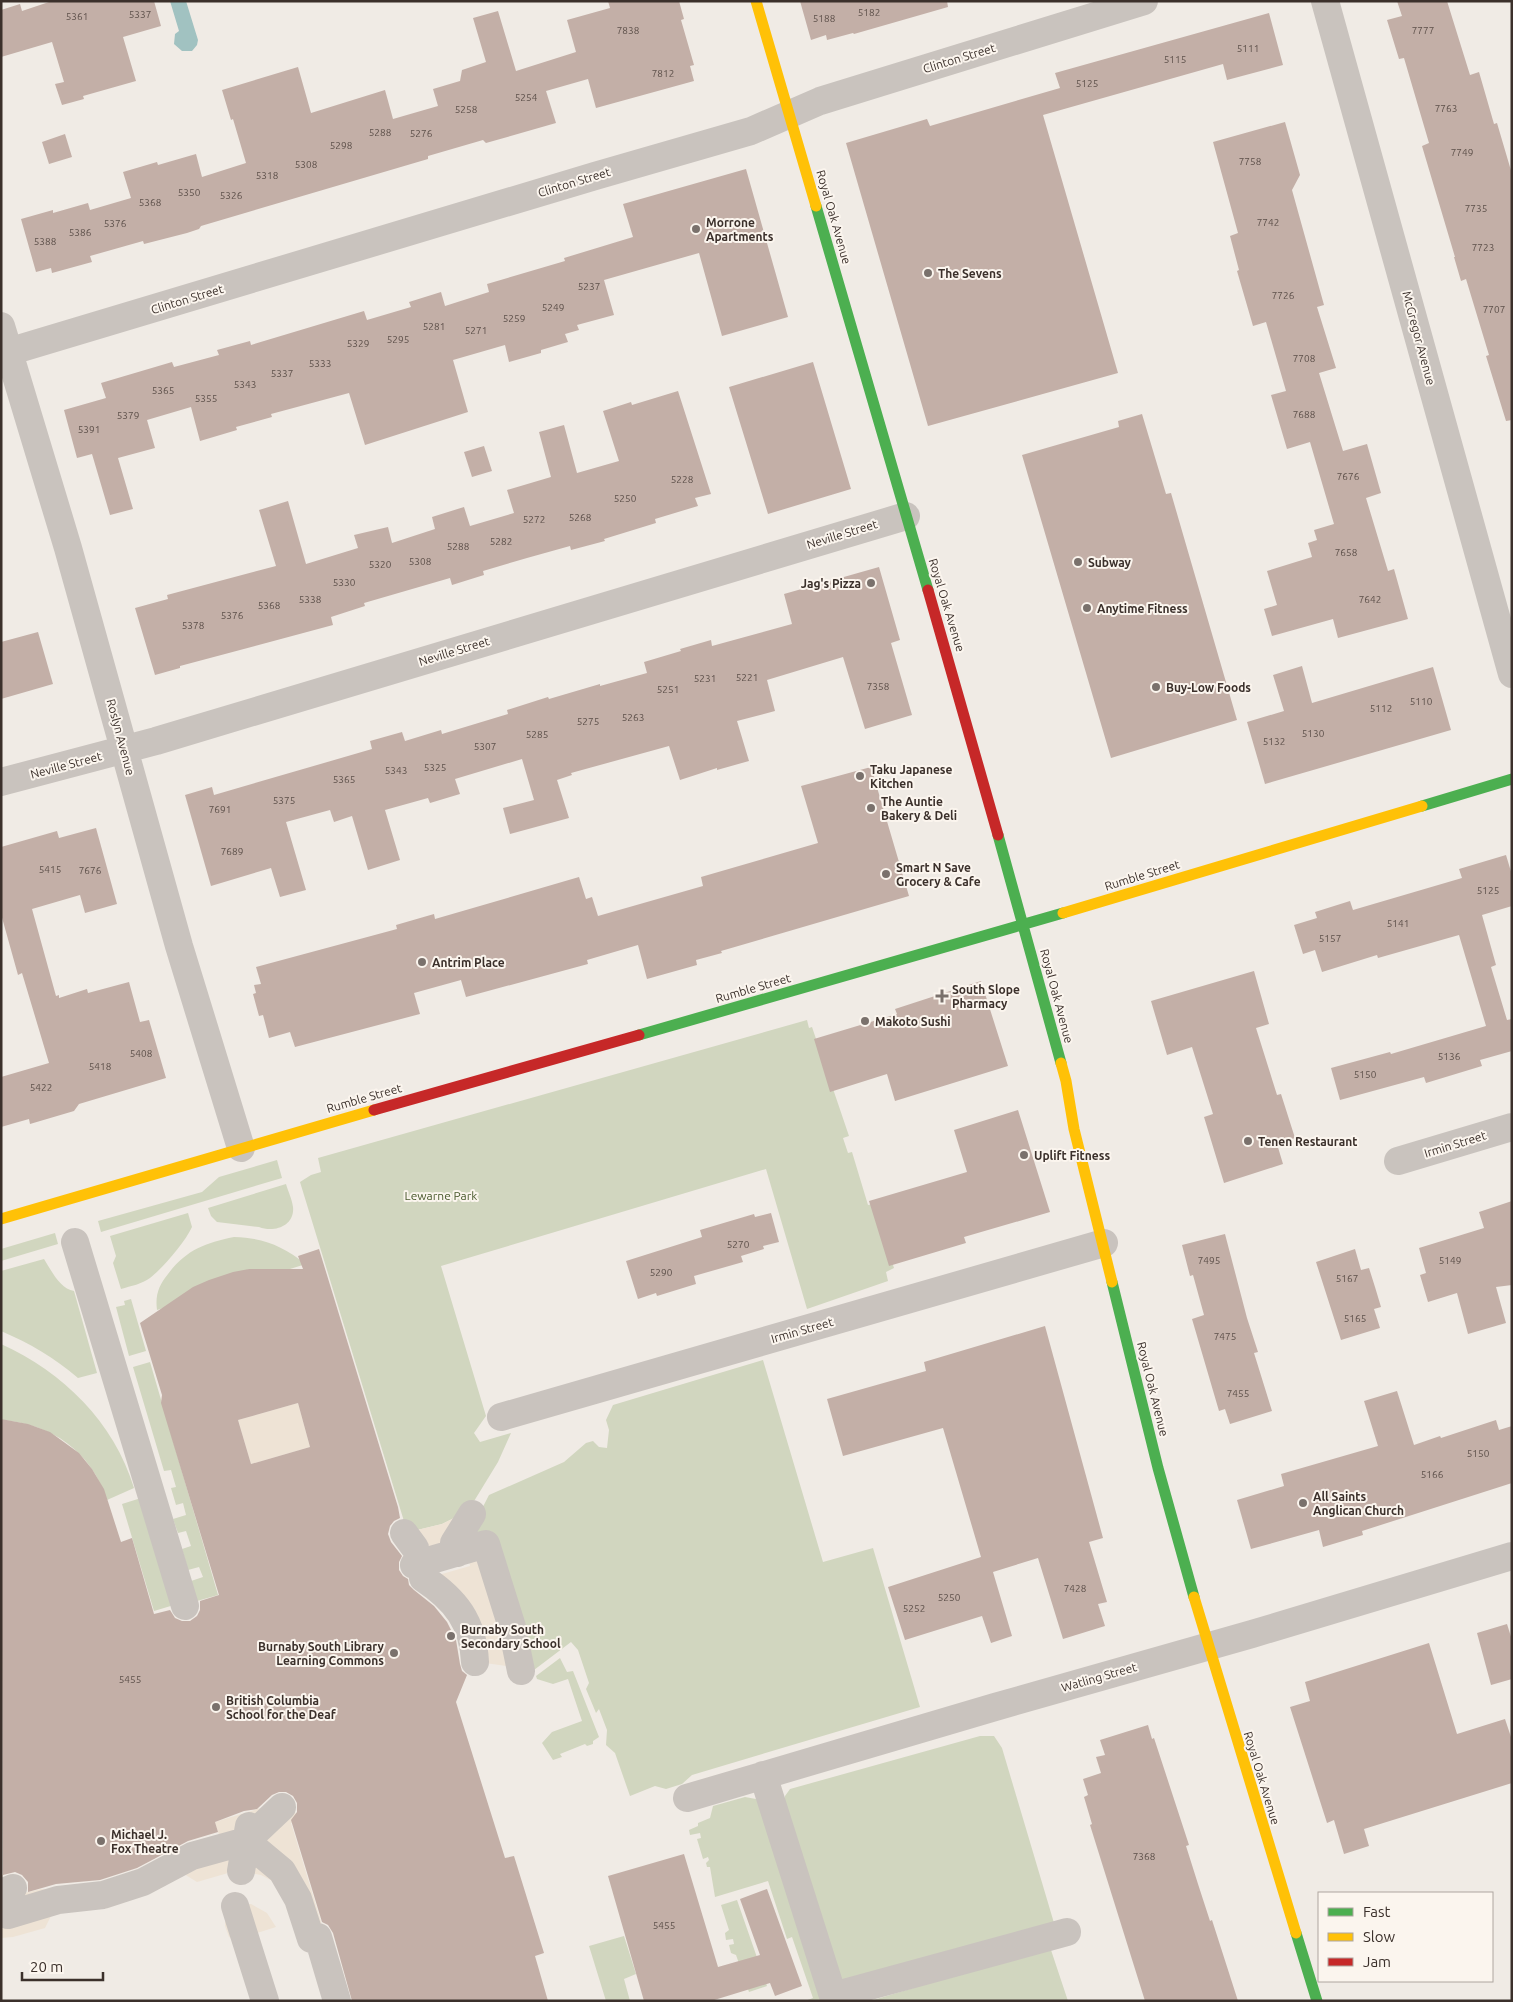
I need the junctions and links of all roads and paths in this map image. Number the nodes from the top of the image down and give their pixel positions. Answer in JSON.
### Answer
{"nodes":[{"id":1,"x":756,"y":1,"type":"edge"},
{"id":2,"x":1144,"y":1,"type":"edge"},
{"id":3,"x":1325,"y":1,"type":"edge"},
{"id":4,"x":789,"y":114,"type":"junction"},
{"id":5,"x":1,"y":326,"type":"edge"},
{"id":6,"x":5,"y":353,"type":"edge"},
{"id":7,"x":906,"y":516,"type":"junction"},
{"id":8,"x":1512,"y":674,"type":"edge"},
{"id":9,"x":124,"y":750,"type":"junction"},
{"id":10,"x":1512,"y":779,"type":"edge"},
{"id":11,"x":1,"y":782,"type":"edge"},
{"id":12,"x":1023,"y":925,"type":"junction"},
{"id":13,"x":1512,"y":1127,"type":"edge"},
{"id":14,"x":241,"y":1148,"type":"junction"},
{"id":15,"x":1398,"y":1161,"type":"dead end"},
{"id":16,"x":1,"y":1219,"type":"edge"},
{"id":17,"x":76,"y":1242,"type":"dead end"},
{"id":18,"x":1104,"y":1243,"type":"junction"},
{"id":19,"x":501,"y":1418,"type":"dead end"},
{"id":20,"x":472,"y":1514,"type":"dead end"},
{"id":21,"x":456,"y":1553,"type":"junction"},
{"id":22,"x":1512,"y":1556,"type":"edge"},
{"id":23,"x":496,"y":1596,"type":"junction"},
{"id":24,"x":185,"y":1606,"type":"dead end"},
{"id":25,"x":508,"y":1629,"type":"junction"},
{"id":26,"x":470,"y":1637,"type":"junction"},
{"id":27,"x":1208,"y":1647,"type":"junction"},
{"id":28,"x":521,"y":1671,"type":"dead end"},
{"id":29,"x":763,"y":1775,"type":"junction"},
{"id":30,"x":687,"y":1798,"type":"dead end"},
{"id":31,"x":282,"y":1808,"type":"dead end"},
{"id":32,"x":252,"y":1810,"type":"dead end"},
{"id":33,"x":246,"y":1841,"type":"junction"},
{"id":34,"x":241,"y":1871,"type":"dead end"},
{"id":35,"x":13,"y":1888,"type":"dead end"},
{"id":36,"x":235,"y":1906,"type":"dead end"},
{"id":37,"x":5,"y":1923,"type":"edge"},
{"id":38,"x":1068,"y":1932,"type":"dead end"},
{"id":39,"x":265,"y":2001,"type":"edge"},
{"id":40,"x":337,"y":2001,"type":"edge"},
{"id":41,"x":1317,"y":2001,"type":"edge"}],
"edges":[{"from":1,"to":4,"type":"street","name":"Royal Oak Avenue"},
{"from":2,"to":4,"type":"street","name":"Clinton Street"},
{"from":3,"to":8,"type":"street","name":"McGregor Avenue"},
{"from":4,"to":6,"type":"street","name":"Clinton Street"},
{"from":4,"to":7,"type":"street","name":"Royal Oak Avenue"},
{"from":5,"to":6,"type":"street","name":"Roslyn Avenue"},
{"from":6,"to":9,"type":"street","name":"Roslyn Avenue"},
{"from":7,"to":9,"type":"street","name":"Neville Street"},
{"from":7,"to":12,"type":"street","name":"Royal Oak Avenue"},
{"from":9,"to":11,"type":"street","name":"Neville Street"},
{"from":9,"to":14,"type":"street","name":"Roslyn Avenue"},
{"from":10,"to":12,"type":"street","name":"Rumble Street"},
{"from":12,"to":14,"type":"street","name":"Rumble Street"},
{"from":12,"to":18,"type":"street","name":"Royal Oak Avenue"},
{"from":13,"to":15,"type":"street","name":"Irmin Street"},
{"from":14,"to":16,"type":"street","name":"Rumble Street"},
{"from":17,"to":24,"type":"street"},
{"from":18,"to":19,"type":"street","name":"Irmin Street"},
{"from":18,"to":27,"type":"street","name":"Royal Oak Avenue"},
{"from":20,"to":21,"type":"street"},
{"from":21,"to":23,"type":"street"},
{"from":21,"to":26,"type":"street"},
{"from":22,"to":27,"type":"street","name":"Watling Street"},
{"from":23,"to":25,"type":"street"},
{"from":23,"to":26,"type":"street"},
{"from":25,"to":26,"type":"street"},
{"from":25,"to":28,"type":"street"},
{"from":27,"to":29,"type":"street","name":"Watling Street"},
{"from":27,"to":41,"type":"street","name":"Royal Oak Avenue"},
{"from":29,"to":30,"type":"street","name":"Watling Street"},
{"from":29,"to":38,"type":"street"},
{"from":31,"to":33,"type":"street"},
{"from":32,"to":33,"type":"street"},
{"from":33,"to":34,"type":"street"},
{"from":33,"to":37,"type":"street"},
{"from":33,"to":40,"type":"street"},
{"from":35,"to":37,"type":"street"},
{"from":36,"to":39,"type":"street"}]}
